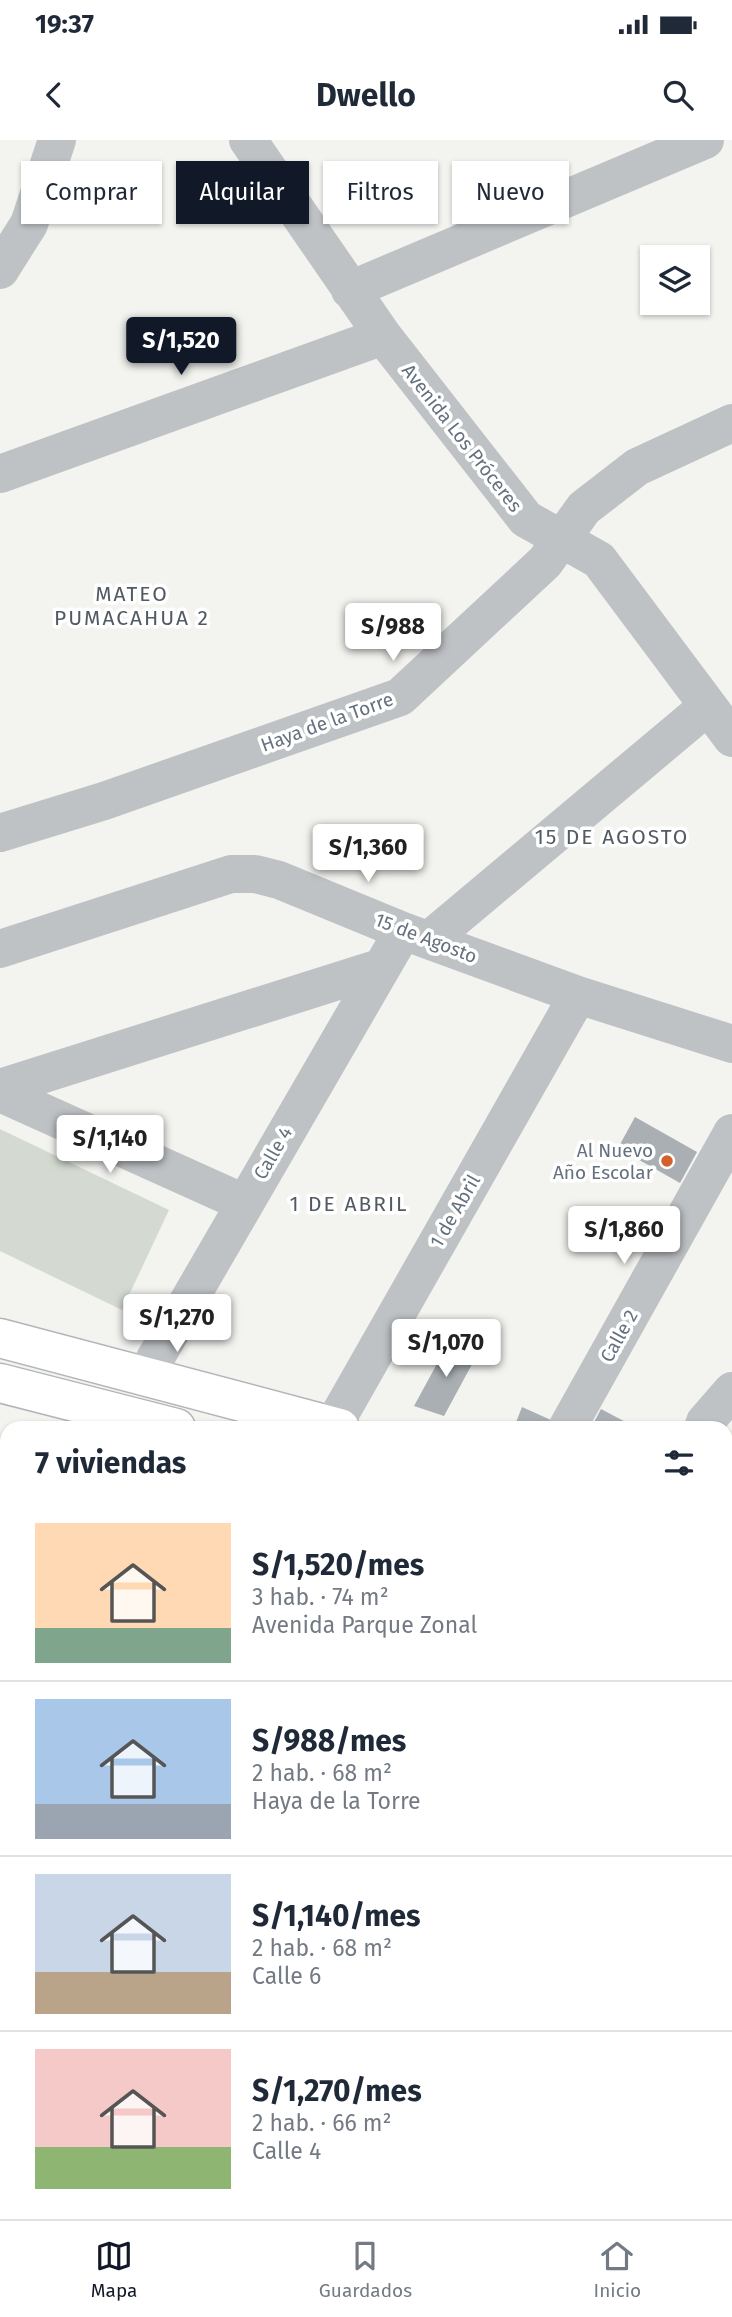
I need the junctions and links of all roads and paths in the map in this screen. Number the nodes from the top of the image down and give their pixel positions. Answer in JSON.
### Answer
{"nodes":[{"id":1,"x":57,"y":140,"type":"edge"},
{"id":2,"x":248,"y":140,"type":"edge"},
{"id":3,"x":705,"y":140,"type":"edge"},
{"id":4,"x":0,"y":270,"type":"edge"},
{"id":5,"x":350,"y":290,"type":"junction"},
{"id":6,"x":383,"y":336,"type":"junction"},
{"id":7,"x":732,"y":423,"type":"edge"},
{"id":8,"x":0,"y":474,"type":"edge"},
{"id":9,"x":560,"y":540,"type":"junction"},
{"id":10,"x":708,"y":706,"type":"junction"},
{"id":11,"x":732,"y":738,"type":"edge"},
{"id":12,"x":0,"y":833,"type":"edge"},
{"id":13,"x":416,"y":935,"type":"junction"},
{"id":14,"x":0,"y":949,"type":"edge"},
{"id":15,"x":379,"y":968,"type":"junction"},
{"id":16,"x":578,"y":995,"type":"junction"},
{"id":17,"x":732,"y":1044,"type":"edge"},
{"id":18,"x":0,"y":1091,"type":"edge"},
{"id":19,"x":732,"y":1133,"type":"edge"},
{"id":20,"x":244,"y":1203,"type":"junction"},
{"id":21,"x":0,"y":1338,"type":"edge"},
{"id":22,"x":98,"y":1363,"type":"junction"},
{"id":23,"x":145,"y":1376,"type":"junction"},
{"id":24,"x":0,"y":1383,"type":"edge"},
{"id":25,"x":732,"y":1391,"type":"edge"},
{"id":26,"x":125,"y":1421,"type":"edge"},
{"id":27,"x":127,"y":1421,"type":"edge"},
{"id":28,"x":314,"y":1421,"type":"edge"},
{"id":29,"x":339,"y":1421,"type":"edge"},
{"id":30,"x":571,"y":1421,"type":"edge"},
{"id":31,"x":706,"y":1421,"type":"edge"}],
"edges":[{"from":1,"to":4,"type":"street"},
{"from":2,"to":5,"type":"street","name":"Avenida Los Próceres"},
{"from":3,"to":5,"type":"street"},
{"from":5,"to":6,"type":"street","name":"Avenida Los Próceres"},
{"from":6,"to":8,"type":"street"},
{"from":6,"to":9,"type":"street","name":"Avenida Los Próceres"},
{"from":7,"to":9,"type":"street","name":"Haya de la Torre"},
{"from":9,"to":10,"type":"street","name":"Avenida Los Próceres"},
{"from":9,"to":12,"type":"street","name":"Haya de la Torre"},
{"from":10,"to":11,"type":"street","name":"Avenida Los Próceres"},
{"from":10,"to":13,"type":"street","name":"Calle 4"},
{"from":13,"to":14,"type":"street","name":"15 de Agosto"},
{"from":13,"to":15,"type":"street","name":"Calle 4"},
{"from":13,"to":16,"type":"street","name":"15 de Agosto"},
{"from":15,"to":18,"type":"street"},
{"from":15,"to":20,"type":"street","name":"Calle 4"},
{"from":16,"to":17,"type":"street","name":"15 de Agosto"},
{"from":16,"to":29,"type":"street","name":"1 de Abril"},
{"from":18,"to":20,"type":"street"},
{"from":19,"to":30,"type":"street","name":"Calle 2"},
{"from":20,"to":23,"type":"street","name":"Calle 4"},
{"from":21,"to":22,"type":"street"},
{"from":22,"to":23,"type":"street"},
{"from":22,"to":27,"type":"street"},
{"from":23,"to":28,"type":"street"},
{"from":24,"to":26,"type":"street"},
{"from":25,"to":31,"type":"street"}]}
